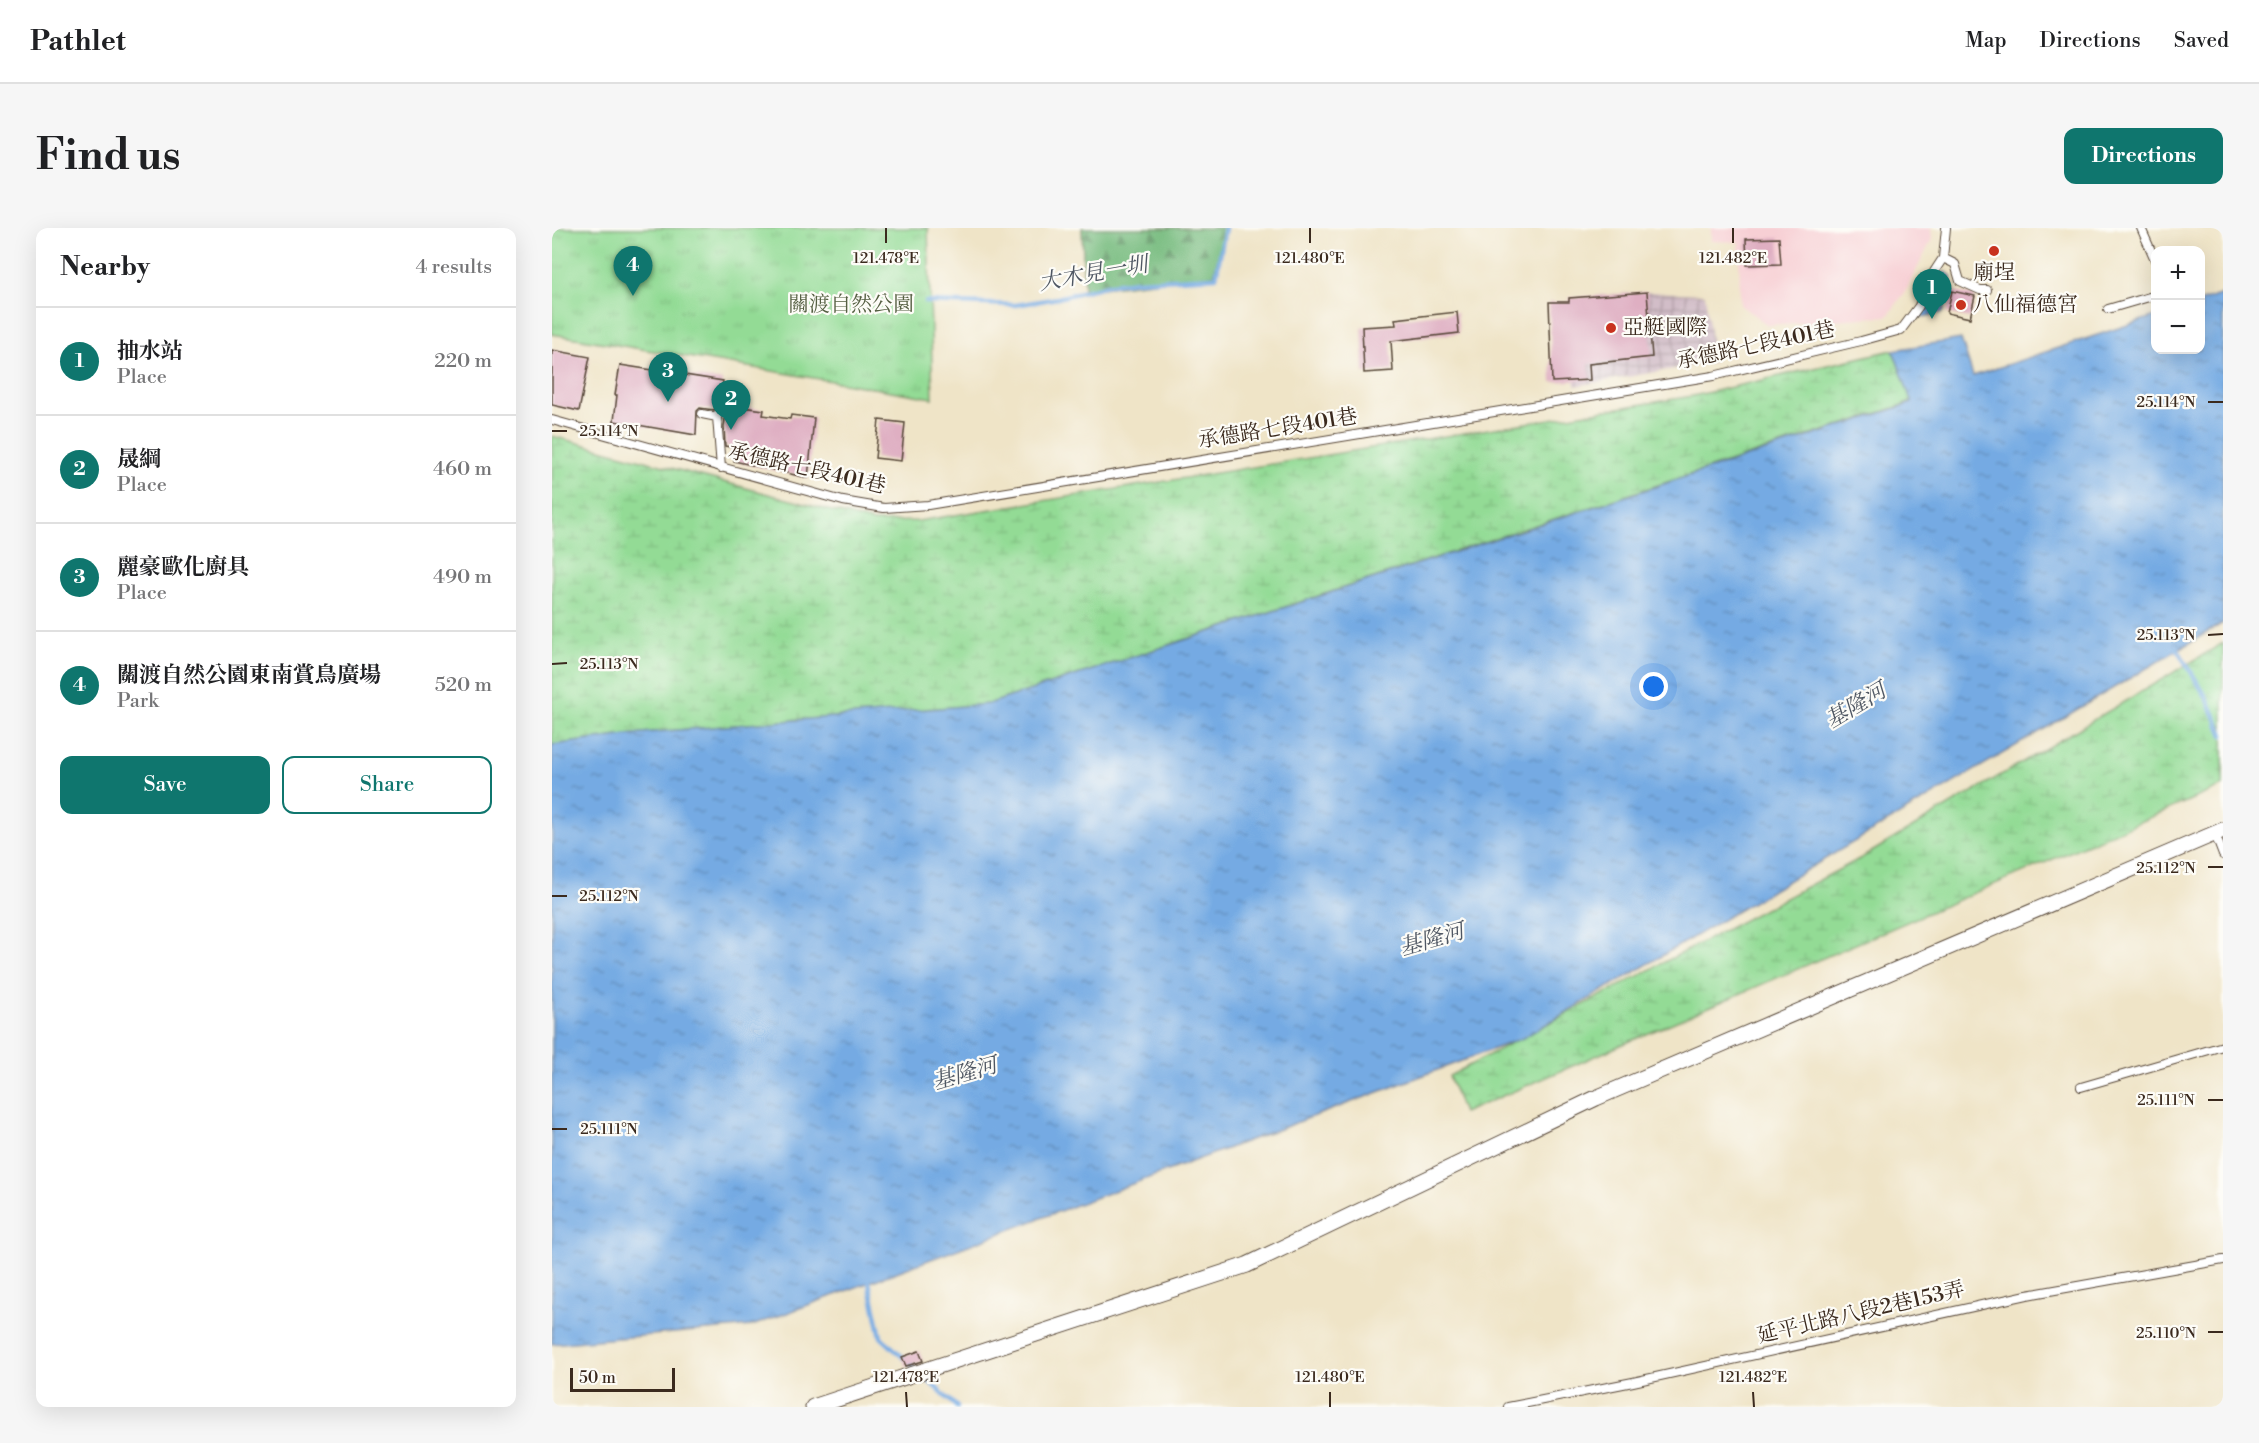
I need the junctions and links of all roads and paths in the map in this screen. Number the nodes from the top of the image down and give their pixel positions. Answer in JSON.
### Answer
{"nodes":[{"id":1,"x":1946,"y":228,"type":"edge"},
{"id":2,"x":2141,"y":228,"type":"edge"},
{"id":3,"x":2151,"y":251,"type":"edge"},
{"id":4,"x":1943,"y":258,"type":"junction"},
{"id":5,"x":1987,"y":290,"type":"dead end"},
{"id":6,"x":2151,"y":297,"type":"edge"},
{"id":7,"x":2108,"y":309,"type":"dead end"},
{"id":8,"x":733,"y":400,"type":"dead end"},
{"id":9,"x":702,"y":414,"type":"dead end"},
{"id":10,"x":717,"y":417,"type":"junction"},
{"id":11,"x":552,"y":420,"type":"edge"},
{"id":12,"x":721,"y":468,"type":"junction"},
{"id":13,"x":2219,"y":832,"type":"edge"},
{"id":14,"x":2223,"y":855,"type":"edge"},
{"id":15,"x":2223,"y":1046,"type":"edge"},
{"id":16,"x":2081,"y":1087,"type":"dead end"},
{"id":17,"x":2223,"y":1260,"type":"edge"},
{"id":18,"x":813,"y":1407,"type":"edge"},
{"id":19,"x":1508,"y":1407,"type":"edge"}],
"edges":[{"from":1,"to":4,"type":"lane","name":"承德路七段401巷"},
{"from":2,"to":3,"type":"lane"},
{"from":4,"to":5,"type":"lane"},
{"from":4,"to":12,"type":"lane","name":"承德路七段401巷"},
{"from":6,"to":7,"type":"lane"},
{"from":8,"to":10,"type":"lane"},
{"from":9,"to":10,"type":"lane"},
{"from":10,"to":12,"type":"lane"},
{"from":11,"to":12,"type":"lane","name":"承德路七段401巷"},
{"from":13,"to":14,"type":"lane"},
{"from":13,"to":18,"type":"street"},
{"from":15,"to":16,"type":"lane"},
{"from":17,"to":19,"type":"lane","name":"延平北路八段2巷153弄"}]}
